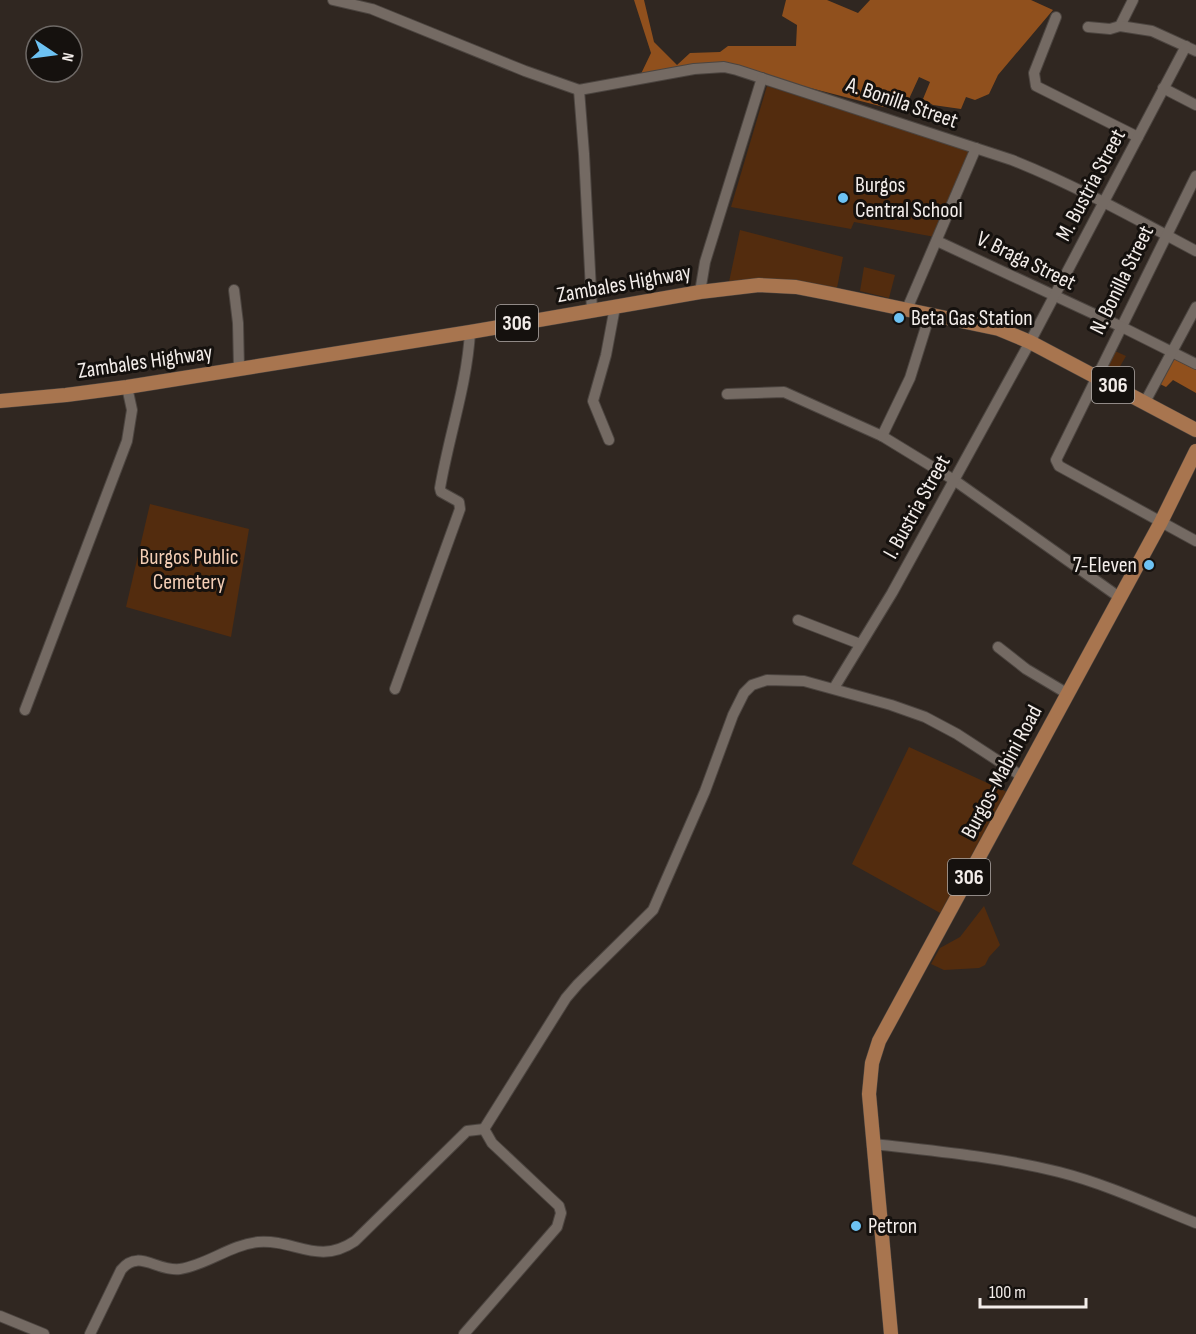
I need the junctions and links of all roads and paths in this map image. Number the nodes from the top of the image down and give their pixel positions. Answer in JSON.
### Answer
{"nodes":[{"id":1,"x":333,"y":0,"type":"edge"},
{"id":2,"x":1133,"y":0,"type":"edge"},
{"id":3,"x":1056,"y":17,"type":"dead end"},
{"id":4,"x":1120,"y":26,"type":"junction"},
{"id":5,"x":1088,"y":27,"type":"dead end"},
{"id":6,"x":1191,"y":49,"type":"edge"},
{"id":7,"x":762,"y":78,"type":"junction"},
{"id":8,"x":1163,"y":88,"type":"junction"},
{"id":9,"x":579,"y":90,"type":"junction"},
{"id":10,"x":1196,"y":105,"type":"edge"},
{"id":11,"x":1138,"y":137,"type":"junction"},
{"id":12,"x":976,"y":148,"type":"junction"},
{"id":13,"x":1196,"y":176,"type":"edge"},
{"id":14,"x":1103,"y":202,"type":"junction"},
{"id":15,"x":1166,"y":235,"type":"junction"},
{"id":16,"x":937,"y":240,"type":"junction"},
{"id":17,"x":1196,"y":251,"type":"edge"},
{"id":18,"x":234,"y":290,"type":"dead end"},
{"id":19,"x":700,"y":292,"type":"junction"},
{"id":20,"x":1055,"y":296,"type":"junction"},
{"id":21,"x":615,"y":307,"type":"junction"},
{"id":22,"x":1196,"y":307,"type":"edge"},
{"id":23,"x":907,"y":309,"type":"junction"},
{"id":24,"x":592,"y":310,"type":"junction"},
{"id":25,"x":930,"y":314,"type":"junction"},
{"id":26,"x":1122,"y":327,"type":"junction"},
{"id":27,"x":470,"y":332,"type":"junction"},
{"id":28,"x":1030,"y":342,"type":"junction"},
{"id":29,"x":1172,"y":351,"type":"junction"},
{"id":30,"x":1196,"y":364,"type":"edge"},
{"id":31,"x":239,"y":369,"type":"junction"},
{"id":32,"x":1096,"y":376,"type":"junction"},
{"id":33,"x":127,"y":387,"type":"junction"},
{"id":34,"x":727,"y":394,"type":"dead end"},
{"id":35,"x":0,"y":400,"type":"edge"},
{"id":36,"x":1145,"y":402,"type":"junction"},
{"id":37,"x":1196,"y":430,"type":"edge"},
{"id":38,"x":882,"y":436,"type":"junction"},
{"id":39,"x":609,"y":440,"type":"dead end"},
{"id":40,"x":1196,"y":451,"type":"edge"},
{"id":41,"x":954,"y":480,"type":"junction"},
{"id":42,"x":1161,"y":522,"type":"junction"},
{"id":43,"x":1196,"y":541,"type":"edge"},
{"id":44,"x":1119,"y":597,"type":"junction"},
{"id":45,"x":798,"y":620,"type":"dead end"},
{"id":46,"x":860,"y":644,"type":"junction"},
{"id":47,"x":998,"y":647,"type":"dead end"},
{"id":48,"x":834,"y":688,"type":"junction"},
{"id":49,"x":395,"y":689,"type":"dead end"},
{"id":50,"x":1068,"y":694,"type":"junction"},
{"id":51,"x":25,"y":710,"type":"dead end"},
{"id":52,"x":1023,"y":777,"type":"junction"},
{"id":53,"x":484,"y":1130,"type":"junction"},
{"id":54,"x":874,"y":1144,"type":"junction"},
{"id":55,"x":1196,"y":1223,"type":"edge"},
{"id":56,"x":0,"y":1316,"type":"edge"},
{"id":57,"x":44,"y":1334,"type":"edge"},
{"id":58,"x":90,"y":1334,"type":"edge"},
{"id":59,"x":464,"y":1334,"type":"edge"},
{"id":60,"x":891,"y":1334,"type":"edge"}],
"edges":[{"from":1,"to":9,"type":"street"},
{"from":2,"to":4,"type":"street"},
{"from":3,"to":11,"type":"street"},
{"from":4,"to":5,"type":"street"},
{"from":4,"to":6,"type":"street"},
{"from":6,"to":8,"type":"street","name":"M. Bustria Street"},
{"from":7,"to":9,"type":"street","name":"A. Bonilla Street"},
{"from":7,"to":12,"type":"street","name":"A. Bonilla Street"},
{"from":7,"to":19,"type":"street"},
{"from":8,"to":10,"type":"street"},
{"from":8,"to":11,"type":"street","name":"M. Bustria Street"},
{"from":9,"to":24,"type":"street"},
{"from":11,"to":14,"type":"street","name":"M. Bustria Street"},
{"from":12,"to":14,"type":"street","name":"A. Bonilla Street"},
{"from":12,"to":16,"type":"street"},
{"from":13,"to":15,"type":"street","name":"N. Bonilla Street"},
{"from":14,"to":15,"type":"street","name":"A. Bonilla Street"},
{"from":14,"to":20,"type":"street","name":"M. Bustria Street"},
{"from":15,"to":17,"type":"street","name":"A. Bonilla Street"},
{"from":15,"to":26,"type":"street","name":"N. Bonilla Street"},
{"from":16,"to":20,"type":"street","name":"V. Braga Street"},
{"from":16,"to":23,"type":"street"},
{"from":18,"to":31,"type":"street"},
{"from":19,"to":21,"type":"main road","name":"Zambales Highway","number":"306"},
{"from":19,"to":23,"type":"main road","name":"Zambales Highway","number":"306"},
{"from":20,"to":26,"type":"street","name":"V. Braga Street"},
{"from":20,"to":28,"type":"street","name":"M. Bustria Street"},
{"from":21,"to":24,"type":"main road","name":"Zambales Highway","number":"306"},
{"from":21,"to":39,"type":"street"},
{"from":22,"to":29,"type":"street"},
{"from":23,"to":25,"type":"main road","name":"Zambales Highway","number":"306"},
{"from":24,"to":27,"type":"main road","name":"Zambales Highway","number":"306"},
{"from":25,"to":28,"type":"main road","name":"Zambales Highway","number":"306"},
{"from":25,"to":38,"type":"street"},
{"from":26,"to":29,"type":"street","name":"V. Braga Street"},
{"from":26,"to":32,"type":"street","name":"N. Bonilla Street"},
{"from":27,"to":31,"type":"main road","name":"Zambales Highway","number":"306"},
{"from":27,"to":49,"type":"street"},
{"from":28,"to":32,"type":"main road","name":"Zambales Highway","number":"306"},
{"from":28,"to":41,"type":"street","name":"I. Bustria Street"},
{"from":29,"to":30,"type":"street","name":"V. Braga Street"},
{"from":29,"to":36,"type":"street"},
{"from":31,"to":33,"type":"main road","name":"Zambales Highway","number":"306"},
{"from":32,"to":36,"type":"main road","name":"Zambales Highway","number":"306"},
{"from":32,"to":42,"type":"street","name":"N. Bonilla Street"},
{"from":33,"to":35,"type":"main road","name":"Zambales Highway","number":"306"},
{"from":33,"to":51,"type":"street"},
{"from":34,"to":38,"type":"street"},
{"from":36,"to":37,"type":"main road","name":"Zambales Highway","number":"306"},
{"from":38,"to":41,"type":"street"},
{"from":40,"to":42,"type":"main road","name":"Burgos-Mabini Road","number":"306"},
{"from":41,"to":44,"type":"street"},
{"from":41,"to":46,"type":"street","name":"I. Bustria Street"},
{"from":42,"to":43,"type":"street"},
{"from":42,"to":44,"type":"main road","name":"Burgos-Mabini Road","number":"306"},
{"from":44,"to":50,"type":"main road","name":"Burgos-Mabini Road","number":"306"},
{"from":45,"to":46,"type":"street"},
{"from":46,"to":48,"type":"street","name":"I. Bustria Street"},
{"from":47,"to":50,"type":"street"},
{"from":48,"to":52,"type":"street"},
{"from":48,"to":53,"type":"street"},
{"from":50,"to":52,"type":"main road","name":"Burgos-Mabini Road","number":"306"},
{"from":52,"to":54,"type":"main road","name":"Burgos-Mabini Road","number":"306"},
{"from":53,"to":58,"type":"street"},
{"from":53,"to":59,"type":"street"},
{"from":54,"to":55,"type":"street"},
{"from":54,"to":60,"type":"main road","name":"Burgos-Mabini Road","number":"306"},
{"from":56,"to":57,"type":"street"}]}
